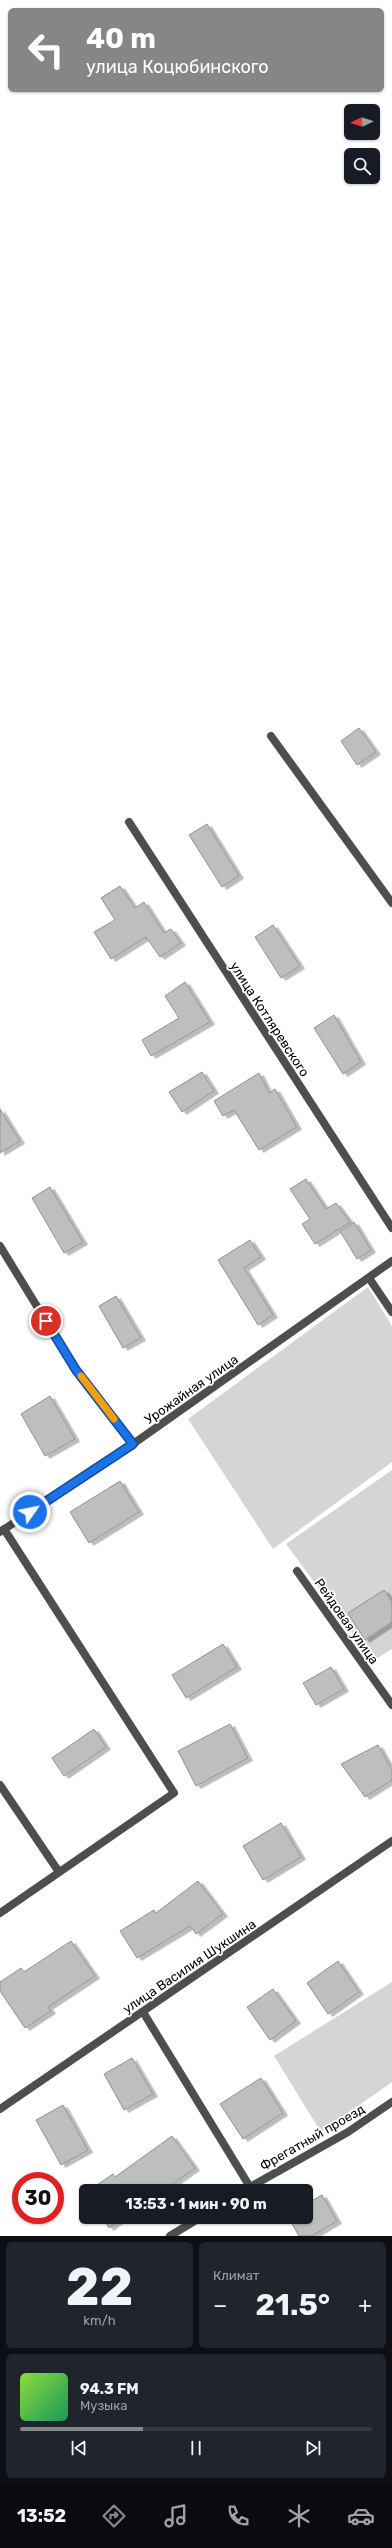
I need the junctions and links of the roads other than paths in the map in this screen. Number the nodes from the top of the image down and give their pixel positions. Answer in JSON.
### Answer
{"nodes":[{"id":1,"x":271,"y":736,"type":"dead end"},
{"id":2,"x":129,"y":822,"type":"dead end"},
{"id":3,"x":392,"y":903,"type":"edge"},
{"id":4,"x":392,"y":1228,"type":"edge"},
{"id":5,"x":0,"y":1246,"type":"edge"},
{"id":6,"x":392,"y":1261,"type":"edge"},
{"id":7,"x":369,"y":1278,"type":"junction"},
{"id":8,"x":392,"y":1312,"type":"edge"},
{"id":9,"x":133,"y":1444,"type":"junction"},
{"id":10,"x":2,"y":1530,"type":"edge"},
{"id":11,"x":297,"y":1571,"type":"dead end"},
{"id":12,"x":392,"y":1705,"type":"edge"},
{"id":13,"x":0,"y":1784,"type":"edge"},
{"id":14,"x":392,"y":1841,"type":"edge"},
{"id":15,"x":59,"y":1872,"type":"junction"},
{"id":16,"x":0,"y":1913,"type":"edge"},
{"id":17,"x":143,"y":2012,"type":"junction"},
{"id":18,"x":392,"y":2102,"type":"edge"},
{"id":19,"x":0,"y":2109,"type":"edge"},
{"id":20,"x":244,"y":2184,"type":"edge"},
{"id":21,"x":256,"y":2184,"type":"edge"},
{"id":22,"x":190,"y":2224,"type":"edge"},
{"id":23,"x":170,"y":2236,"type":"edge"}],
"edges":[{"from":1,"to":3,"type":"street"},
{"from":2,"to":4,"type":"street","name":"улица Котляревского"},
{"from":5,"to":9,"type":"street"},
{"from":6,"to":7,"type":"street","name":"Урожайная улица"},
{"from":7,"to":8,"type":"street"},
{"from":7,"to":9,"type":"street","name":"Урожайная улица"},
{"from":9,"to":10,"type":"street","name":"Урожайная улица"},
{"from":10,"to":15,"type":"street"},
{"from":11,"to":12,"type":"street","name":"Рейдовая улица"},
{"from":13,"to":15,"type":"street"},
{"from":14,"to":17,"type":"street","name":"улица Василия Шукшина"},
{"from":15,"to":16,"type":"street"},
{"from":17,"to":19,"type":"street","name":"улица Василия Шукшина"},
{"from":17,"to":20,"type":"street"},
{"from":18,"to":21,"type":"street","name":"Фрегатный проезд"},
{"from":22,"to":23,"type":"street"}]}
